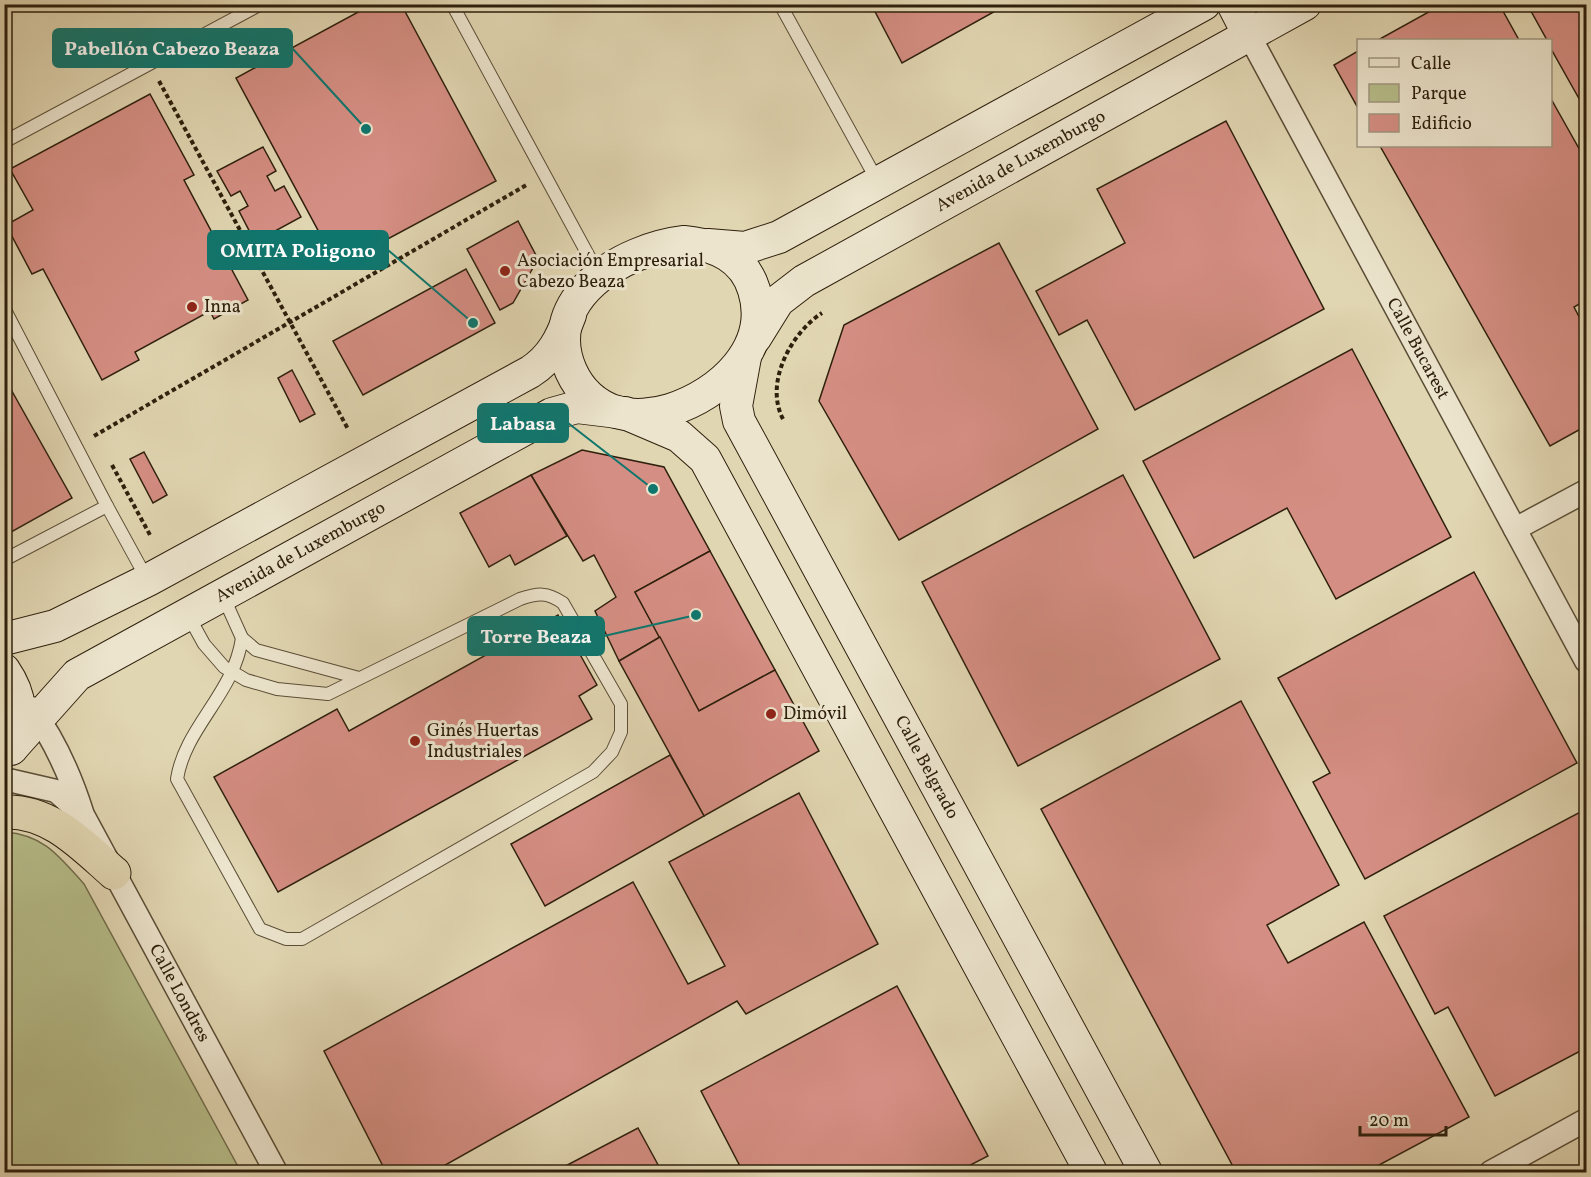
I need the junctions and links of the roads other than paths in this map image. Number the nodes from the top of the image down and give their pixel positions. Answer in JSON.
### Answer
{"nodes":[{"id":1,"x":261,"y":4,"type":"edge"},
{"id":2,"x":453,"y":4,"type":"edge"},
{"id":3,"x":780,"y":4,"type":"edge"},
{"id":4,"x":1204,"y":4,"type":"edge"},
{"id":5,"x":1233,"y":4,"type":"edge"},
{"id":6,"x":1305,"y":4,"type":"edge"},
{"id":7,"x":1250,"y":37,"type":"junction"},
{"id":8,"x":4,"y":142,"type":"edge"},
{"id":9,"x":878,"y":183,"type":"junction"},
{"id":10,"x":707,"y":244,"type":"junction"},
{"id":11,"x":599,"y":275,"type":"junction"},
{"id":12,"x":4,"y":308,"type":"edge"},
{"id":13,"x":570,"y":315,"type":"junction"},
{"id":14,"x":750,"y":347,"type":"junction"},
{"id":15,"x":621,"y":413,"type":"junction"},
{"id":16,"x":1587,"y":491,"type":"edge"},
{"id":17,"x":107,"y":506,"type":"junction"},
{"id":18,"x":1515,"y":529,"type":"junction"},
{"id":19,"x":4,"y":560,"type":"edge"},
{"id":20,"x":148,"y":580,"type":"junction"},
{"id":21,"x":223,"y":596,"type":"junction"},
{"id":22,"x":188,"y":615,"type":"junction"},
{"id":23,"x":242,"y":638,"type":"junction"},
{"id":24,"x":4,"y":639,"type":"edge"},
{"id":25,"x":1587,"y":660,"type":"edge"},
{"id":26,"x":234,"y":673,"type":"junction"},
{"id":27,"x":9,"y":677,"type":"edge"},
{"id":28,"x":359,"y":678,"type":"junction"},
{"id":29,"x":39,"y":718,"type":"junction"},
{"id":30,"x":8,"y":754,"type":"edge"},
{"id":31,"x":4,"y":779,"type":"edge"},
{"id":32,"x":4,"y":812,"type":"edge"},
{"id":33,"x":83,"y":815,"type":"junction"},
{"id":34,"x":114,"y":873,"type":"junction"},
{"id":35,"x":1587,"y":1120,"type":"edge"},
{"id":36,"x":276,"y":1173,"type":"edge"},
{"id":37,"x":1091,"y":1173,"type":"edge"},
{"id":38,"x":1146,"y":1173,"type":"edge"},
{"id":39,"x":1491,"y":1173,"type":"edge"}],
"edges":[{"from":1,"to":8,"type":"lane"},
{"from":2,"to":11,"type":"lane"},
{"from":3,"to":9,"type":"lane"},
{"from":4,"to":9,"type":"main road"},
{"from":5,"to":7,"type":"main road"},
{"from":6,"to":7,"type":"main road","name":"Avenida de Luxemburgo"},
{"from":7,"to":14,"type":"main road","name":"Avenida de Luxemburgo"},
{"from":7,"to":18,"type":"street","name":"Calle Bucarest"},
{"from":9,"to":10,"type":"main road"},
{"from":10,"to":11,"type":"main road"},
{"from":10,"to":14,"type":"main road"},
{"from":11,"to":13,"type":"main road"},
{"from":12,"to":17,"type":"lane"},
{"from":13,"to":15,"type":"main road"},
{"from":13,"to":20,"type":"main road"},
{"from":14,"to":15,"type":"main road"},
{"from":14,"to":38,"type":"main road","name":"Calle Belgrado"},
{"from":15,"to":21,"type":"main road","name":"Avenida de Luxemburgo"},
{"from":15,"to":37,"type":"main road"},
{"from":16,"to":18,"type":"street"},
{"from":17,"to":19,"type":"lane"},
{"from":17,"to":20,"type":"lane"},
{"from":18,"to":25,"type":"street","name":"Calle Bucarest"},
{"from":20,"to":24,"type":"main road"},
{"from":21,"to":22,"type":"main road","name":"Avenida de Luxemburgo"},
{"from":21,"to":23,"type":"lane"},
{"from":22,"to":26,"type":"lane"},
{"from":22,"to":29,"type":"main road","name":"Avenida de Luxemburgo"},
{"from":23,"to":26,"type":"lane"},
{"from":23,"to":28,"type":"lane"},
{"from":26,"to":28,"type":"lane"},
{"from":26,"to":28,"type":"lane"},
{"from":27,"to":29,"type":"street"},
{"from":27,"to":30,"type":"main road","name":"Avenida de Luxemburgo"},
{"from":29,"to":30,"type":"main road","name":"Avenida de Luxemburgo"},
{"from":29,"to":33,"type":"street"},
{"from":31,"to":33,"type":"street"},
{"from":32,"to":34,"type":"highway"},
{"from":33,"to":34,"type":"street","name":"Calle Londres"},
{"from":34,"to":36,"type":"street","name":"Calle Londres"},
{"from":35,"to":39,"type":"street"}]}
